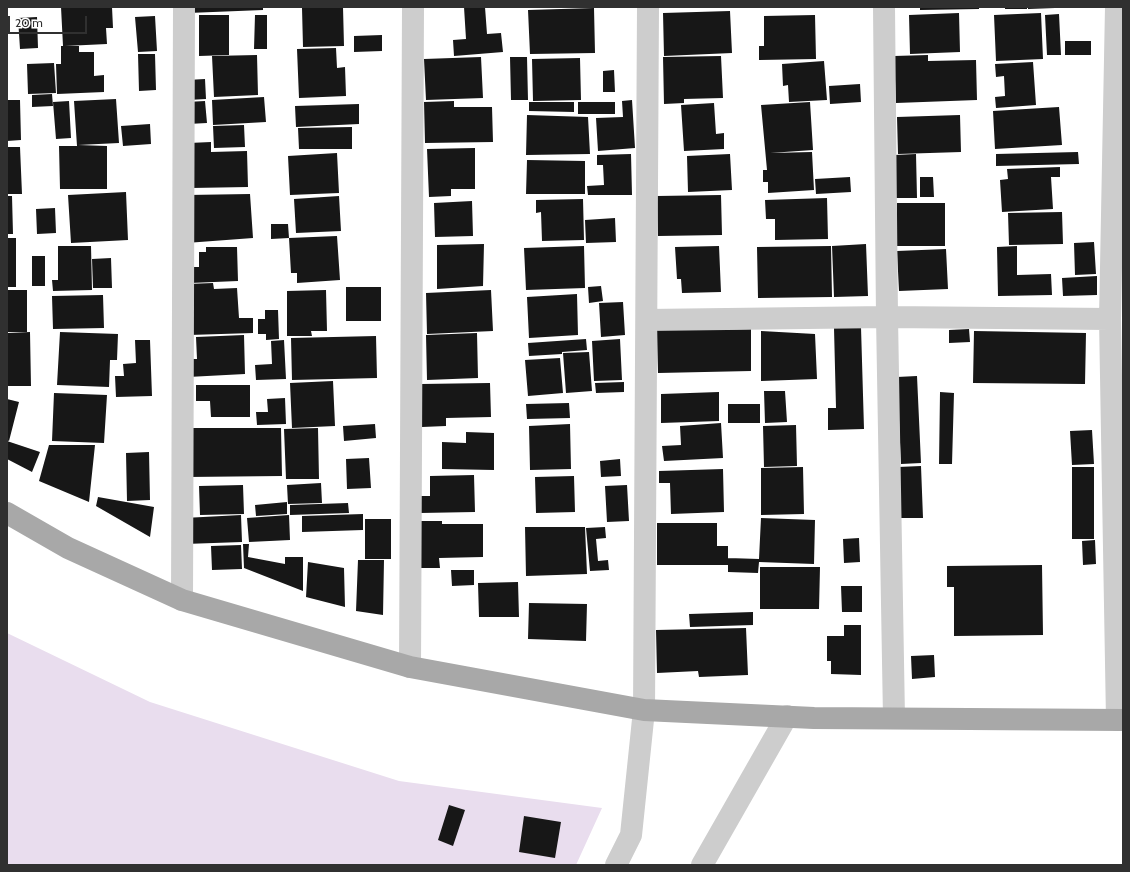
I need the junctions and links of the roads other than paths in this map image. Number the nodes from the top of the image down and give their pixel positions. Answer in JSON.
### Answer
{"nodes":[{"id":1,"x":184,"y":7,"type":"edge"},
{"id":2,"x":413,"y":7,"type":"edge"},
{"id":3,"x":648,"y":7,"type":"edge"},
{"id":4,"x":884,"y":7,"type":"edge"},
{"id":5,"x":1116,"y":7,"type":"edge"},
{"id":6,"x":887,"y":317,"type":"junction"},
{"id":7,"x":647,"y":320,"type":"junction"},
{"id":8,"x":1110,"y":320,"type":"junction"},
{"id":9,"x":7,"y":513,"type":"edge"},
{"id":10,"x":182,"y":600,"type":"junction"},
{"id":11,"x":410,"y":668,"type":"junction"},
{"id":12,"x":644,"y":710,"type":"junction"},
{"id":13,"x":787,"y":716,"type":"junction"},
{"id":14,"x":894,"y":718,"type":"junction"},
{"id":15,"x":1120,"y":720,"type":"edge"},
{"id":16,"x":616,"y":865,"type":"edge"},
{"id":17,"x":702,"y":865,"type":"edge"}],
"edges":[{"from":1,"to":10,"type":"street"},
{"from":2,"to":11,"type":"street"},
{"from":3,"to":7,"type":"street"},
{"from":4,"to":6,"type":"street"},
{"from":5,"to":8,"type":"street"},
{"from":6,"to":7,"type":"street"},
{"from":6,"to":8,"type":"street"},
{"from":6,"to":14,"type":"street"},
{"from":7,"to":12,"type":"street"},
{"from":8,"to":15,"type":"street"},
{"from":9,"to":10,"type":"main road"},
{"from":10,"to":11,"type":"main road"},
{"from":11,"to":12,"type":"main road"},
{"from":12,"to":13,"type":"main road"},
{"from":12,"to":16,"type":"street"},
{"from":13,"to":14,"type":"main road"},
{"from":13,"to":17,"type":"street"},
{"from":14,"to":15,"type":"main road"}]}
